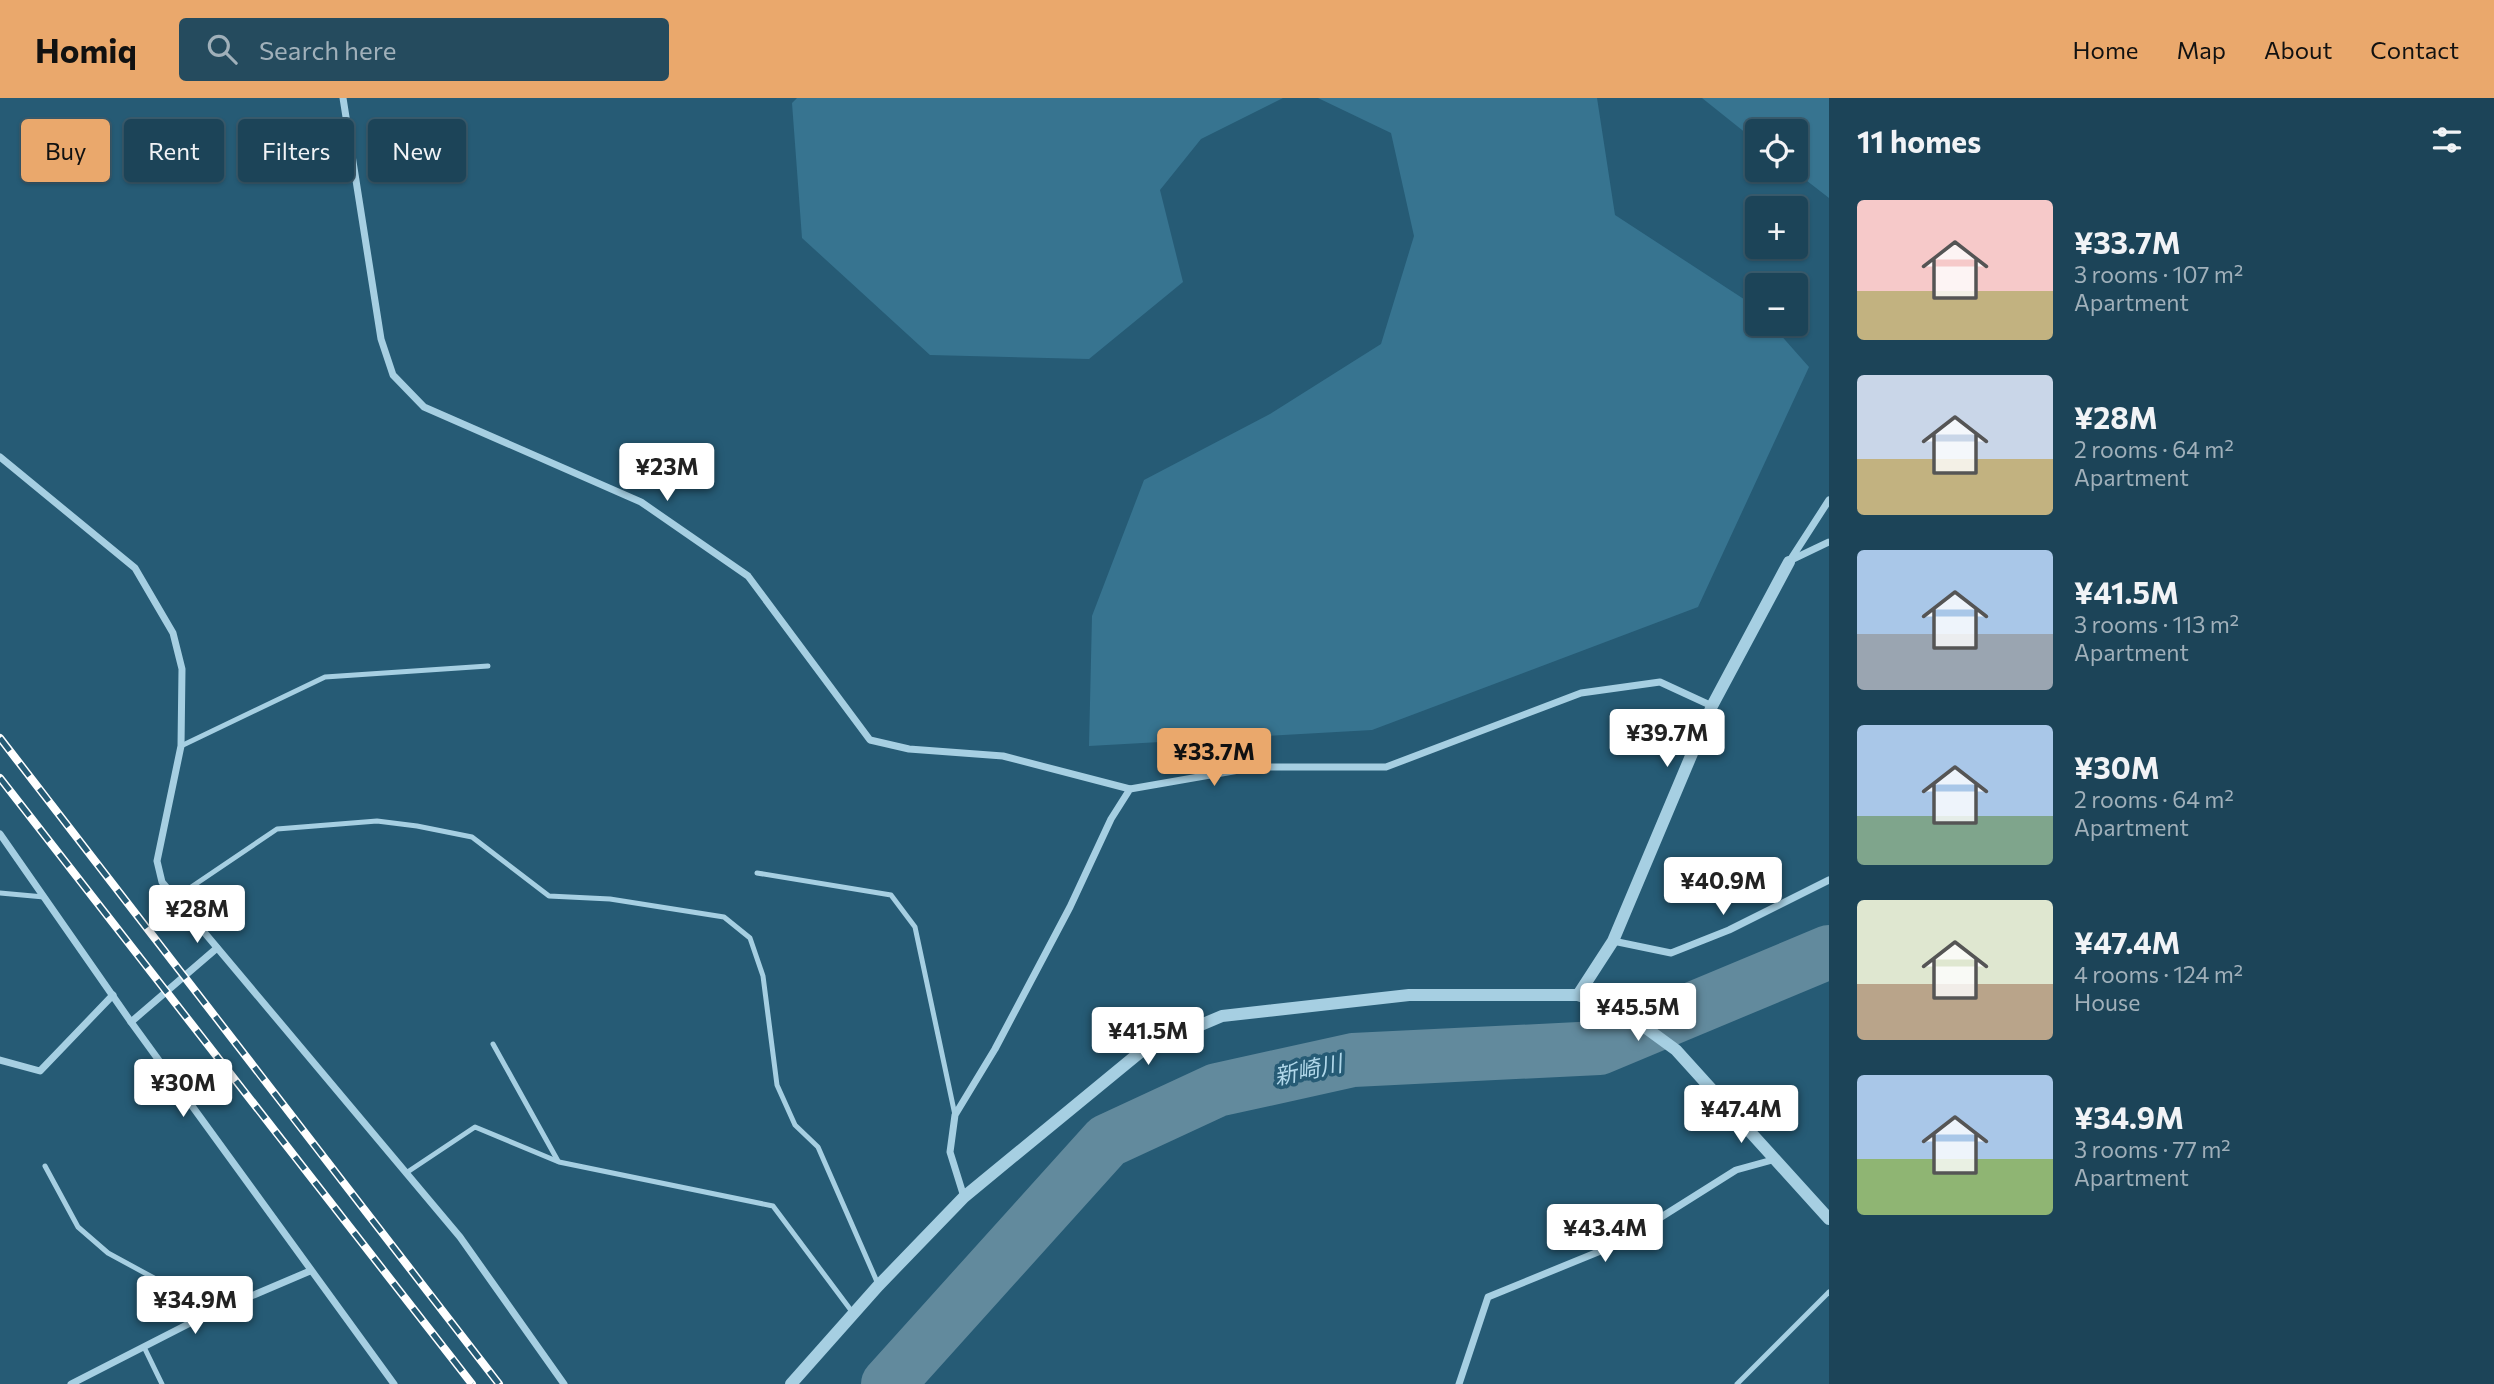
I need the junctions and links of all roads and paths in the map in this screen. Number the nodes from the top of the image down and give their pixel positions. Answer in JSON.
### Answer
{"nodes":[{"id":1,"x":343,"y":98,"type":"edge"},
{"id":2,"x":0,"y":457,"type":"edge"},
{"id":3,"x":1829,"y":500,"type":"edge"},
{"id":4,"x":1829,"y":542,"type":"edge"},
{"id":5,"x":1789,"y":562,"type":"junction"},
{"id":6,"x":488,"y":666,"type":"dead end"},
{"id":7,"x":1712,"y":706,"type":"junction"},
{"id":8,"x":181,"y":746,"type":"junction"},
{"id":9,"x":1130,"y":789,"type":"junction"},
{"id":10,"x":0,"y":834,"type":"edge"},
{"id":11,"x":757,"y":873,"type":"dead end"},
{"id":12,"x":1829,"y":880,"type":"edge"},
{"id":13,"x":0,"y":893,"type":"edge"},
{"id":14,"x":44,"y":897,"type":"junction"},
{"id":15,"x":176,"y":898,"type":"junction"},
{"id":16,"x":1613,"y":941,"type":"junction"},
{"id":17,"x":217,"y":948,"type":"junction"},
{"id":18,"x":113,"y":995,"type":"junction"},
{"id":19,"x":1578,"y":995,"type":"junction"},
{"id":20,"x":131,"y":1022,"type":"junction"},
{"id":21,"x":493,"y":1044,"type":"dead end"},
{"id":22,"x":0,"y":1060,"type":"edge"},
{"id":23,"x":955,"y":1115,"type":"junction"},
{"id":24,"x":1776,"y":1159,"type":"junction"},
{"id":25,"x":559,"y":1162,"type":"junction"},
{"id":26,"x":45,"y":1166,"type":"dead end"},
{"id":27,"x":407,"y":1173,"type":"junction"},
{"id":28,"x":964,"y":1197,"type":"junction"},
{"id":29,"x":1829,"y":1219,"type":"edge"},
{"id":30,"x":310,"y":1271,"type":"junction"},
{"id":31,"x":878,"y":1286,"type":"junction"},
{"id":32,"x":1829,"y":1292,"type":"edge"},
{"id":33,"x":854,"y":1314,"type":"junction"},
{"id":34,"x":202,"y":1317,"type":"junction"},
{"id":35,"x":144,"y":1347,"type":"junction"},
{"id":36,"x":71,"y":1384,"type":"edge"},
{"id":37,"x":162,"y":1384,"type":"edge"},
{"id":38,"x":394,"y":1384,"type":"edge"},
{"id":39,"x":564,"y":1384,"type":"edge"},
{"id":40,"x":791,"y":1384,"type":"edge"},
{"id":41,"x":1459,"y":1384,"type":"edge"},
{"id":42,"x":1737,"y":1384,"type":"edge"}],
"edges":[{"from":1,"to":9,"type":"street"},
{"from":2,"to":8,"type":"street"},
{"from":3,"to":5,"type":"street"},
{"from":4,"to":5,"type":"street"},
{"from":5,"to":7,"type":"street"},
{"from":6,"to":8,"type":"lane"},
{"from":7,"to":9,"type":"street"},
{"from":7,"to":16,"type":"street"},
{"from":8,"to":15,"type":"street"},
{"from":9,"to":23,"type":"street"},
{"from":10,"to":14,"type":"street"},
{"from":11,"to":23,"type":"lane"},
{"from":12,"to":16,"type":"street"},
{"from":13,"to":14,"type":"lane"},
{"from":14,"to":18,"type":"street"},
{"from":15,"to":17,"type":"street"},
{"from":15,"to":31,"type":"lane"},
{"from":16,"to":19,"type":"street"},
{"from":17,"to":20,"type":"street"},
{"from":17,"to":27,"type":"street"},
{"from":18,"to":20,"type":"street"},
{"from":18,"to":22,"type":"street"},
{"from":19,"to":24,"type":"street"},
{"from":19,"to":28,"type":"street"},
{"from":20,"to":30,"type":"street"},
{"from":21,"to":25,"type":"lane"},
{"from":23,"to":28,"type":"street"},
{"from":24,"to":29,"type":"street"},
{"from":24,"to":41,"type":"street"},
{"from":25,"to":27,"type":"lane"},
{"from":25,"to":33,"type":"lane"},
{"from":26,"to":34,"type":"lane"},
{"from":27,"to":39,"type":"street"},
{"from":28,"to":31,"type":"street"},
{"from":30,"to":34,"type":"street"},
{"from":30,"to":38,"type":"street"},
{"from":31,"to":33,"type":"street"},
{"from":32,"to":42,"type":"lane"},
{"from":33,"to":40,"type":"street"},
{"from":34,"to":35,"type":"street"},
{"from":35,"to":36,"type":"street"},
{"from":35,"to":37,"type":"lane"}]}
